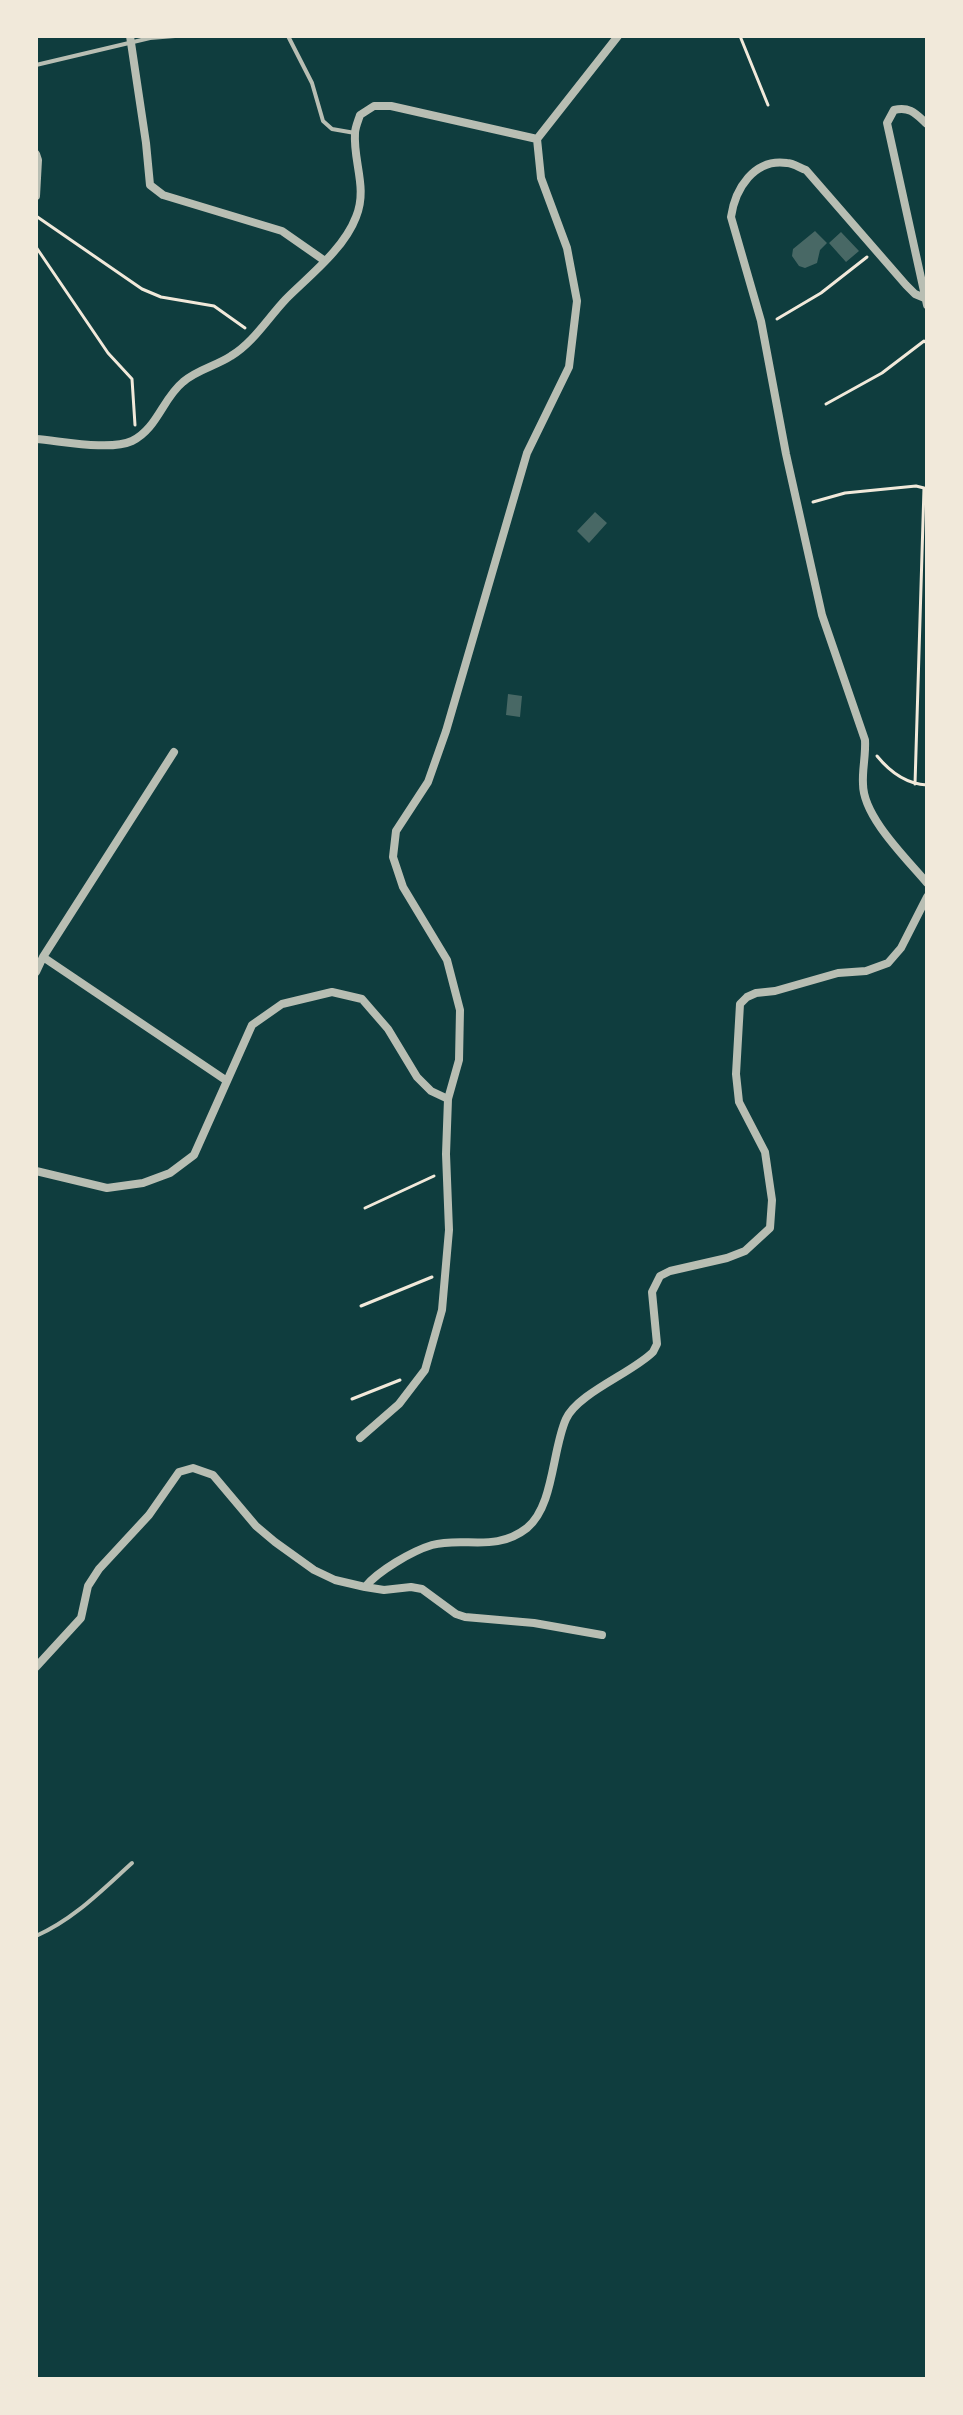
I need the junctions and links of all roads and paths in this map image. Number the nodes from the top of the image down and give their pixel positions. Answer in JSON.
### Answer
{"nodes":[{"id":1,"x":175,"y":36,"type":"edge"},
{"id":2,"x":288,"y":36,"type":"edge"},
{"id":3,"x":618,"y":36,"type":"edge"},
{"id":4,"x":740,"y":36,"type":"edge"},
{"id":5,"x":130,"y":39,"type":"edge"},
{"id":6,"x":36,"y":65,"type":"edge"},
{"id":7,"x":768,"y":105,"type":"dead end"},
{"id":8,"x":927,"y":124,"type":"edge"},
{"id":9,"x":355,"y":133,"type":"junction"},
{"id":10,"x":537,"y":139,"type":"junction"},
{"id":11,"x":36,"y":154,"type":"edge"},
{"id":12,"x":36,"y":196,"type":"edge"},
{"id":13,"x":36,"y":216,"type":"edge"},
{"id":14,"x":36,"y":247,"type":"edge"},
{"id":15,"x":875,"y":249,"type":"junction"},
{"id":16,"x":325,"y":261,"type":"junction"},
{"id":17,"x":926,"y":301,"type":"edge"},
{"id":18,"x":777,"y":319,"type":"dead end"},
{"id":19,"x":255,"y":334,"type":"junction"},
{"id":20,"x":927,"y":343,"type":"edge"},
{"id":21,"x":826,"y":404,"type":"dead end"},
{"id":22,"x":141,"y":435,"type":"junction"},
{"id":23,"x":36,"y":439,"type":"edge"},
{"id":24,"x":813,"y":502,"type":"dead end"},
{"id":25,"x":865,"y":740,"type":"junction"},
{"id":26,"x":174,"y":752,"type":"dead end"},
{"id":27,"x":915,"y":784,"type":"junction"},
{"id":28,"x":927,"y":785,"type":"edge"},
{"id":29,"x":927,"y":883,"type":"edge"},
{"id":30,"x":927,"y":897,"type":"edge"},
{"id":31,"x":43,"y":957,"type":"junction"},
{"id":32,"x":36,"y":972,"type":"edge"},
{"id":33,"x":227,"y":1081,"type":"junction"},
{"id":34,"x":448,"y":1099,"type":"junction"},
{"id":35,"x":36,"y":1171,"type":"edge"},
{"id":36,"x":447,"y":1171,"type":"junction"},
{"id":37,"x":365,"y":1208,"type":"dead end"},
{"id":38,"x":445,"y":1272,"type":"junction"},
{"id":39,"x":361,"y":1306,"type":"dead end"},
{"id":40,"x":425,"y":1370,"type":"junction"},
{"id":41,"x":352,"y":1399,"type":"dead end"},
{"id":42,"x":360,"y":1438,"type":"dead end"},
{"id":43,"x":365,"y":1587,"type":"junction"},
{"id":44,"x":602,"y":1635,"type":"dead end"},
{"id":45,"x":36,"y":1667,"type":"edge"},
{"id":46,"x":132,"y":1863,"type":"dead end"},
{"id":47,"x":36,"y":1936,"type":"edge"}],
"edges":[{"from":1,"to":5,"type":"lane"},
{"from":2,"to":9,"type":"lane"},
{"from":3,"to":10,"type":"street"},
{"from":4,"to":7,"type":"path"},
{"from":5,"to":6,"type":"lane"},
{"from":5,"to":16,"type":"street"},
{"from":8,"to":17,"type":"street"},
{"from":9,"to":10,"type":"street"},
{"from":9,"to":16,"type":"street"},
{"from":10,"to":34,"type":"street"},
{"from":11,"to":12,"type":"street"},
{"from":13,"to":19,"type":"path"},
{"from":14,"to":22,"type":"path"},
{"from":15,"to":17,"type":"street"},
{"from":15,"to":18,"type":"path"},
{"from":15,"to":25,"type":"street"},
{"from":16,"to":19,"type":"street"},
{"from":19,"to":22,"type":"street"},
{"from":20,"to":21,"type":"path"},
{"from":22,"to":23,"type":"street"},
{"from":24,"to":27,"type":"path"},
{"from":25,"to":27,"type":"path"},
{"from":25,"to":29,"type":"street"},
{"from":26,"to":31,"type":"street"},
{"from":27,"to":28,"type":"path"},
{"from":30,"to":43,"type":"street"},
{"from":31,"to":32,"type":"street"},
{"from":31,"to":33,"type":"street"},
{"from":33,"to":34,"type":"street"},
{"from":33,"to":35,"type":"street"},
{"from":34,"to":36,"type":"street"},
{"from":36,"to":37,"type":"path"},
{"from":36,"to":38,"type":"street"},
{"from":38,"to":39,"type":"path"},
{"from":38,"to":40,"type":"street"},
{"from":40,"to":41,"type":"path"},
{"from":40,"to":42,"type":"street"},
{"from":43,"to":44,"type":"street"},
{"from":43,"to":45,"type":"street"},
{"from":46,"to":47,"type":"lane"}]}
